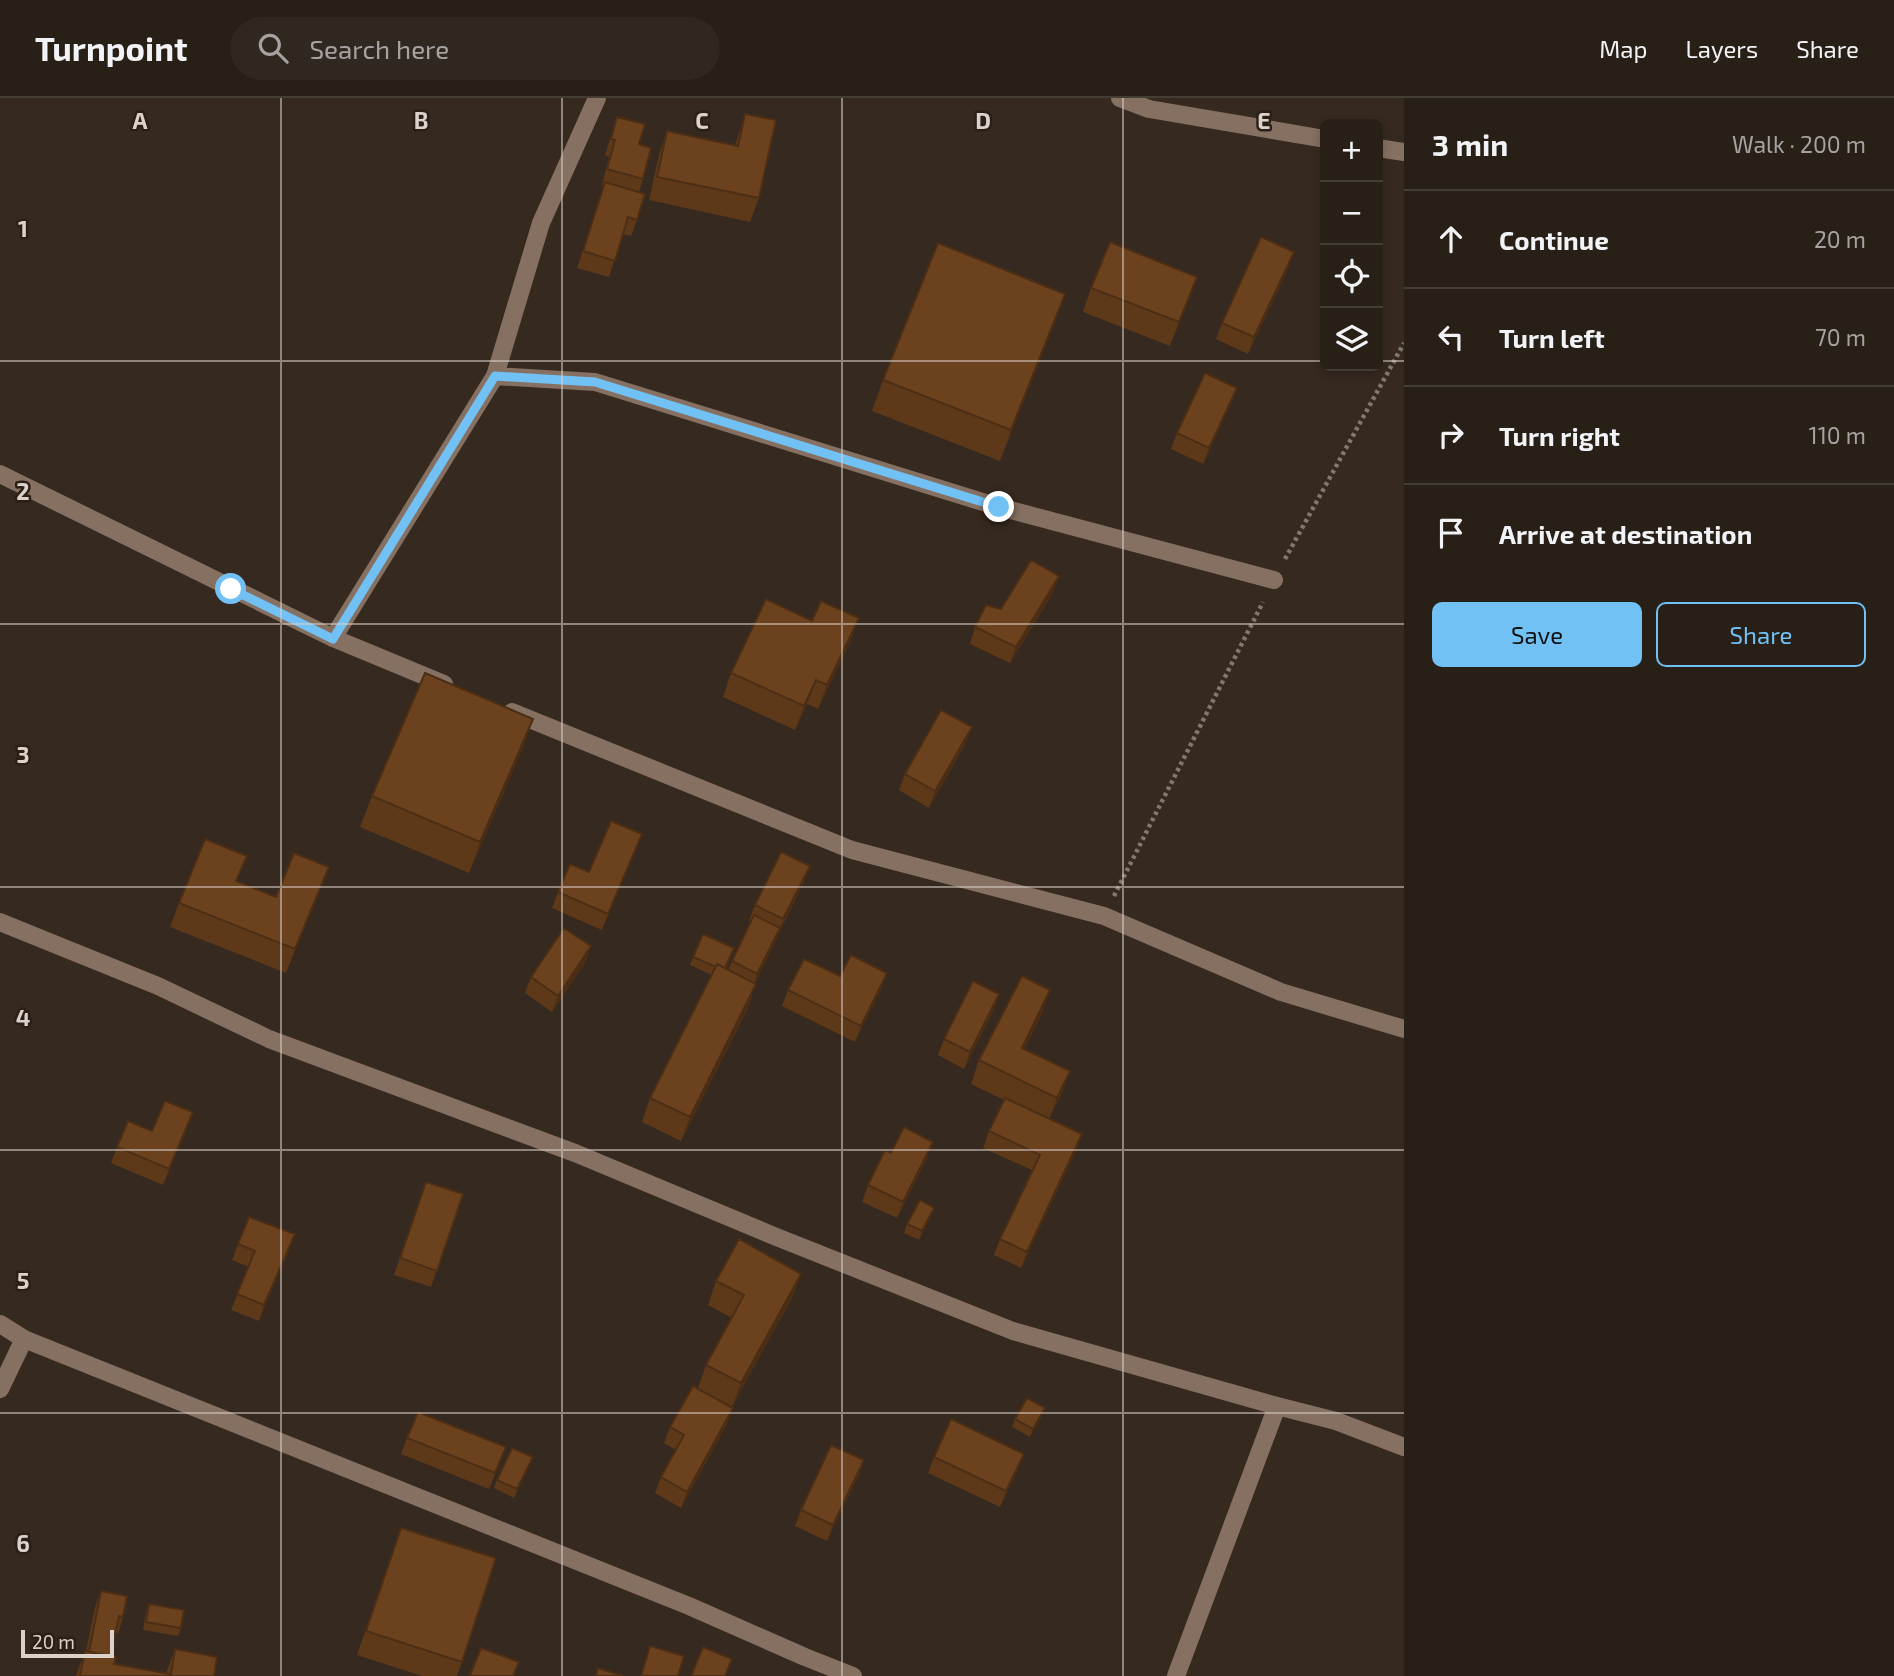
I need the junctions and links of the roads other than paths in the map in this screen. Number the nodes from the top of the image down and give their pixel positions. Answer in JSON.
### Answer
{"nodes":[{"id":1,"x":597,"y":98,"type":"edge"},
{"id":2,"x":1120,"y":98,"type":"edge"},
{"id":3,"x":1152,"y":103,"type":"edge"},
{"id":4,"x":1320,"y":138,"type":"edge"},
{"id":5,"x":1383,"y":149,"type":"edge"},
{"id":6,"x":1404,"y":152,"type":"edge"},
{"id":7,"x":495,"y":376,"type":"junction"},
{"id":8,"x":0,"y":474,"type":"edge"},
{"id":9,"x":1274,"y":580,"type":"road end"},
{"id":10,"x":333,"y":639,"type":"junction"},
{"id":11,"x":460,"y":690,"type":"edge"},
{"id":12,"x":498,"y":706,"type":"edge"},
{"id":13,"x":0,"y":922,"type":"edge"},
{"id":14,"x":1404,"y":1029,"type":"edge"},
{"id":15,"x":0,"y":1324,"type":"edge"},
{"id":16,"x":24,"y":1339,"type":"junction"},
{"id":17,"x":0,"y":1389,"type":"edge"},
{"id":18,"x":1277,"y":1406,"type":"junction"},
{"id":19,"x":1404,"y":1447,"type":"edge"},
{"id":20,"x":853,"y":1676,"type":"edge"},
{"id":21,"x":1176,"y":1676,"type":"edge"}],
"edges":[{"from":1,"to":7,"type":"street"},
{"from":2,"to":3,"type":"street"},
{"from":3,"to":4,"type":"street"},
{"from":5,"to":6,"type":"street"},
{"from":7,"to":9,"type":"street"},
{"from":7,"to":10,"type":"street"},
{"from":8,"to":10,"type":"street"},
{"from":10,"to":11,"type":"street"},
{"from":12,"to":14,"type":"street"},
{"from":13,"to":18,"type":"street"},
{"from":15,"to":16,"type":"street"},
{"from":16,"to":17,"type":"street"},
{"from":16,"to":20,"type":"street"},
{"from":18,"to":19,"type":"street"},
{"from":18,"to":21,"type":"street"}]}
